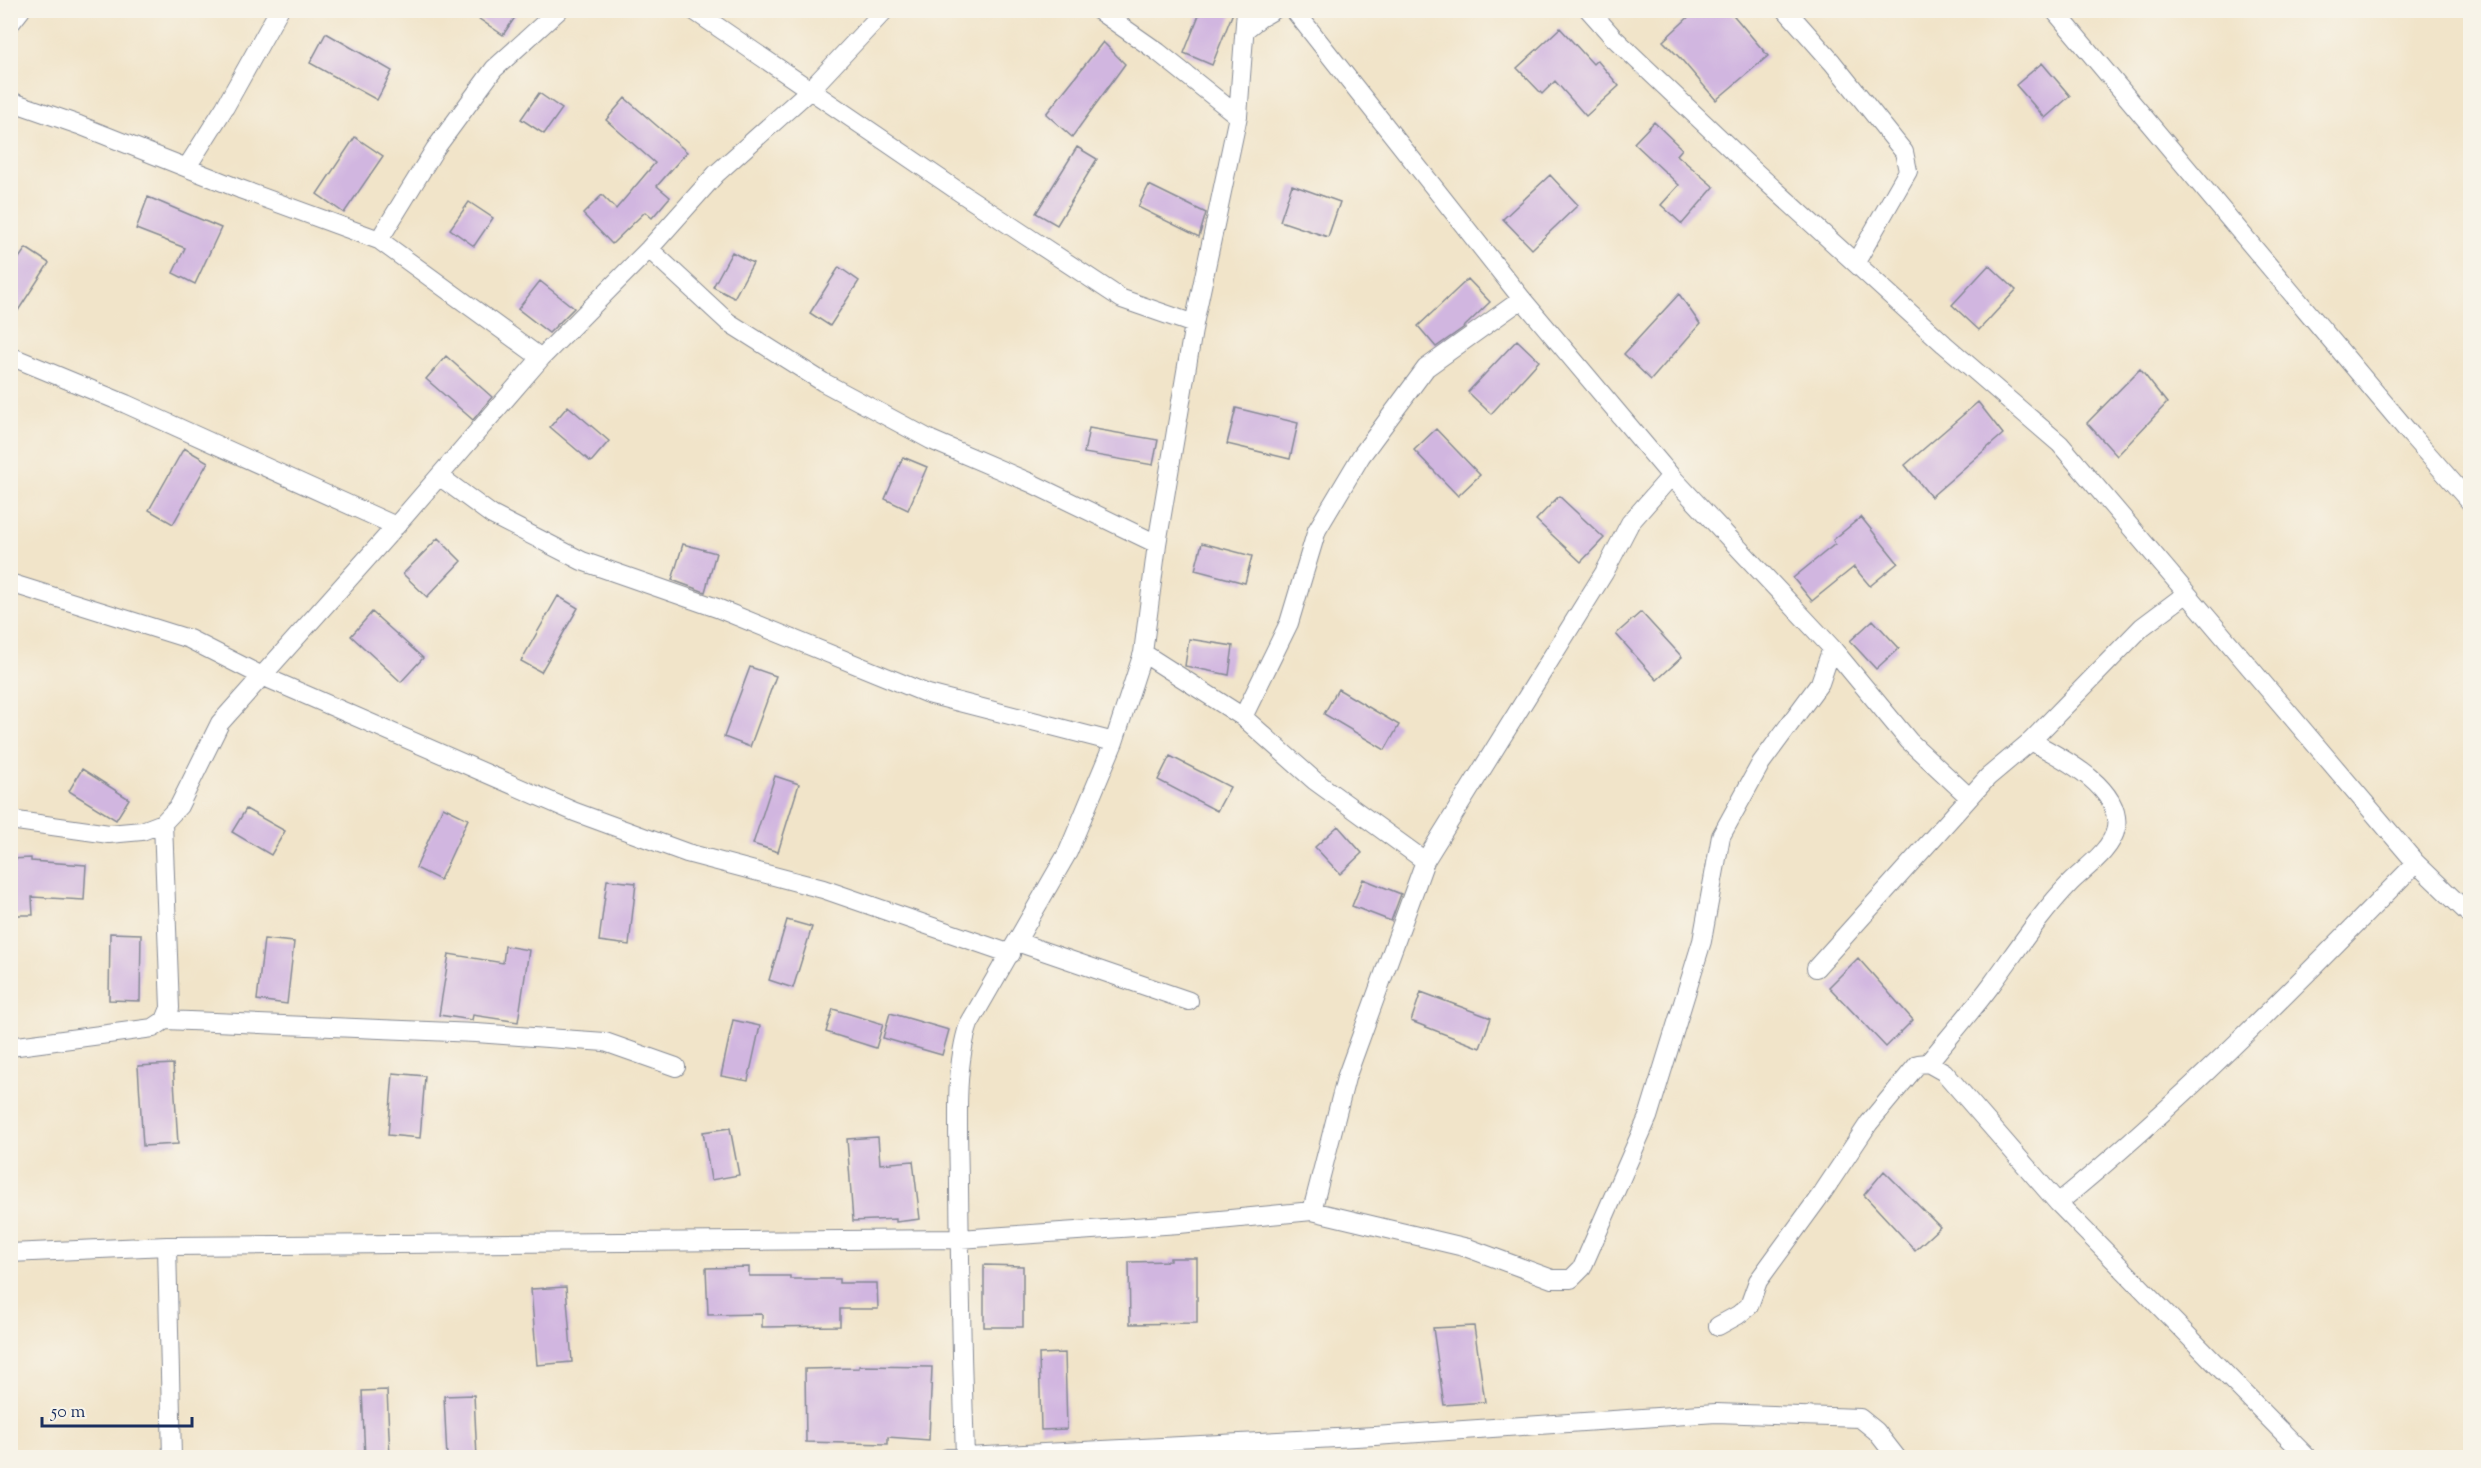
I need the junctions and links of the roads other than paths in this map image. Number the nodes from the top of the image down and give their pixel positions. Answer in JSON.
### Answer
{"nodes":[{"id":1,"x":21,"y":10,"type":"edge"},
{"id":2,"x":279,"y":10,"type":"edge"},
{"id":3,"x":559,"y":10,"type":"edge"},
{"id":4,"x":693,"y":10,"type":"edge"},
{"id":5,"x":885,"y":10,"type":"edge"},
{"id":6,"x":1098,"y":10,"type":"edge"},
{"id":7,"x":1246,"y":10,"type":"edge"},
{"id":8,"x":1274,"y":10,"type":"edge"},
{"id":9,"x":1294,"y":10,"type":"edge"},
{"id":10,"x":1589,"y":10,"type":"edge"},
{"id":11,"x":1786,"y":10,"type":"edge"},
{"id":12,"x":2054,"y":10,"type":"edge"},
{"id":13,"x":10,"y":24,"type":"edge"},
{"id":14,"x":1245,"y":30,"type":"junction"},
{"id":15,"x":811,"y":89,"type":"junction"},
{"id":16,"x":10,"y":101,"type":"edge"},
{"id":17,"x":1238,"y":116,"type":"junction"},
{"id":18,"x":187,"y":167,"type":"junction"},
{"id":19,"x":379,"y":240,"type":"junction"},
{"id":20,"x":649,"y":249,"type":"junction"},
{"id":21,"x":1856,"y":262,"type":"junction"},
{"id":22,"x":1522,"y":299,"type":"junction"},
{"id":23,"x":1194,"y":324,"type":"junction"},
{"id":24,"x":10,"y":356,"type":"edge"},
{"id":25,"x":541,"y":358,"type":"junction"},
{"id":26,"x":439,"y":476,"type":"junction"},
{"id":27,"x":1671,"y":476,"type":"junction"},
{"id":28,"x":2470,"y":502,"type":"edge"},
{"id":29,"x":396,"y":526,"type":"junction"},
{"id":30,"x":1157,"y":544,"type":"junction"},
{"id":31,"x":10,"y":583,"type":"edge"},
{"id":32,"x":2186,"y":594,"type":"junction"},
{"id":33,"x":1832,"y":648,"type":"junction"},
{"id":34,"x":1143,"y":653,"type":"junction"},
{"id":35,"x":1851,"y":674,"type":"junction"},
{"id":36,"x":260,"y":675,"type":"junction"},
{"id":37,"x":1820,"y":683,"type":"junction"},
{"id":38,"x":1243,"y":717,"type":"junction"},
{"id":39,"x":2031,"y":741,"type":"junction"},
{"id":40,"x":1113,"y":742,"type":"junction"},
{"id":41,"x":1969,"y":797,"type":"junction"},
{"id":42,"x":10,"y":820,"type":"edge"},
{"id":43,"x":163,"y":823,"type":"junction"},
{"id":44,"x":1425,"y":861,"type":"junction"},
{"id":45,"x":2416,"y":863,"type":"junction"},
{"id":46,"x":2470,"y":915,"type":"edge"},
{"id":47,"x":1014,"y":948,"type":"junction"},
{"id":48,"x":1816,"y":968,"type":"dead end"},
{"id":49,"x":1189,"y":1001,"type":"dead end"},
{"id":50,"x":165,"y":1020,"type":"junction"},
{"id":51,"x":10,"y":1047,"type":"edge"},
{"id":52,"x":1928,"y":1063,"type":"junction"},
{"id":53,"x":676,"y":1067,"type":"dead end"},
{"id":54,"x":2058,"y":1203,"type":"junction"},
{"id":55,"x":1312,"y":1211,"type":"junction"},
{"id":56,"x":960,"y":1239,"type":"junction"},
{"id":57,"x":167,"y":1246,"type":"junction"},
{"id":58,"x":10,"y":1252,"type":"edge"},
{"id":59,"x":1718,"y":1326,"type":"dead end"},
{"id":60,"x":965,"y":1457,"type":"edge"},
{"id":61,"x":172,"y":1458,"type":"edge"},
{"id":62,"x":947,"y":1458,"type":"edge"},
{"id":63,"x":1897,"y":1458,"type":"edge"},
{"id":64,"x":2308,"y":1458,"type":"edge"}],
"edges":[{"from":1,"to":13,"type":"street"},
{"from":2,"to":18,"type":"street"},
{"from":3,"to":19,"type":"street"},
{"from":4,"to":15,"type":"street"},
{"from":5,"to":15,"type":"street"},
{"from":6,"to":17,"type":"street"},
{"from":7,"to":14,"type":"street"},
{"from":8,"to":14,"type":"street"},
{"from":9,"to":22,"type":"street"},
{"from":10,"to":21,"type":"street"},
{"from":11,"to":21,"type":"street"},
{"from":12,"to":28,"type":"street"},
{"from":14,"to":17,"type":"street"},
{"from":15,"to":20,"type":"street"},
{"from":15,"to":23,"type":"street"},
{"from":16,"to":18,"type":"street"},
{"from":17,"to":23,"type":"street"},
{"from":18,"to":19,"type":"street"},
{"from":19,"to":25,"type":"street"},
{"from":20,"to":25,"type":"street"},
{"from":20,"to":30,"type":"street"},
{"from":21,"to":32,"type":"street"},
{"from":22,"to":27,"type":"street"},
{"from":22,"to":38,"type":"street"},
{"from":23,"to":30,"type":"street"},
{"from":24,"to":29,"type":"street"},
{"from":25,"to":26,"type":"street"},
{"from":26,"to":29,"type":"street"},
{"from":26,"to":40,"type":"street"},
{"from":27,"to":33,"type":"street"},
{"from":27,"to":44,"type":"street"},
{"from":29,"to":36,"type":"street"},
{"from":30,"to":34,"type":"street"},
{"from":31,"to":36,"type":"street"},
{"from":32,"to":39,"type":"street"},
{"from":32,"to":45,"type":"street"},
{"from":33,"to":35,"type":"street"},
{"from":33,"to":37,"type":"street"},
{"from":34,"to":38,"type":"street"},
{"from":34,"to":40,"type":"street"},
{"from":35,"to":37,"type":"street"},
{"from":35,"to":41,"type":"street"},
{"from":36,"to":43,"type":"street"},
{"from":36,"to":47,"type":"street"},
{"from":37,"to":55,"type":"street"},
{"from":38,"to":44,"type":"street"},
{"from":39,"to":41,"type":"street"},
{"from":39,"to":52,"type":"street"},
{"from":40,"to":47,"type":"street"},
{"from":41,"to":48,"type":"street"},
{"from":42,"to":43,"type":"street"},
{"from":43,"to":50,"type":"street"},
{"from":44,"to":55,"type":"street"},
{"from":45,"to":46,"type":"street"},
{"from":45,"to":54,"type":"street"},
{"from":47,"to":49,"type":"street"},
{"from":47,"to":56,"type":"street"},
{"from":50,"to":51,"type":"street"},
{"from":50,"to":53,"type":"street"},
{"from":52,"to":54,"type":"street"},
{"from":52,"to":59,"type":"street"},
{"from":54,"to":64,"type":"street"},
{"from":55,"to":56,"type":"street"},
{"from":56,"to":57,"type":"street"},
{"from":56,"to":60,"type":"street"},
{"from":57,"to":58,"type":"street"},
{"from":57,"to":61,"type":"street"},
{"from":60,"to":62,"type":"street"},
{"from":60,"to":63,"type":"street"}]}
